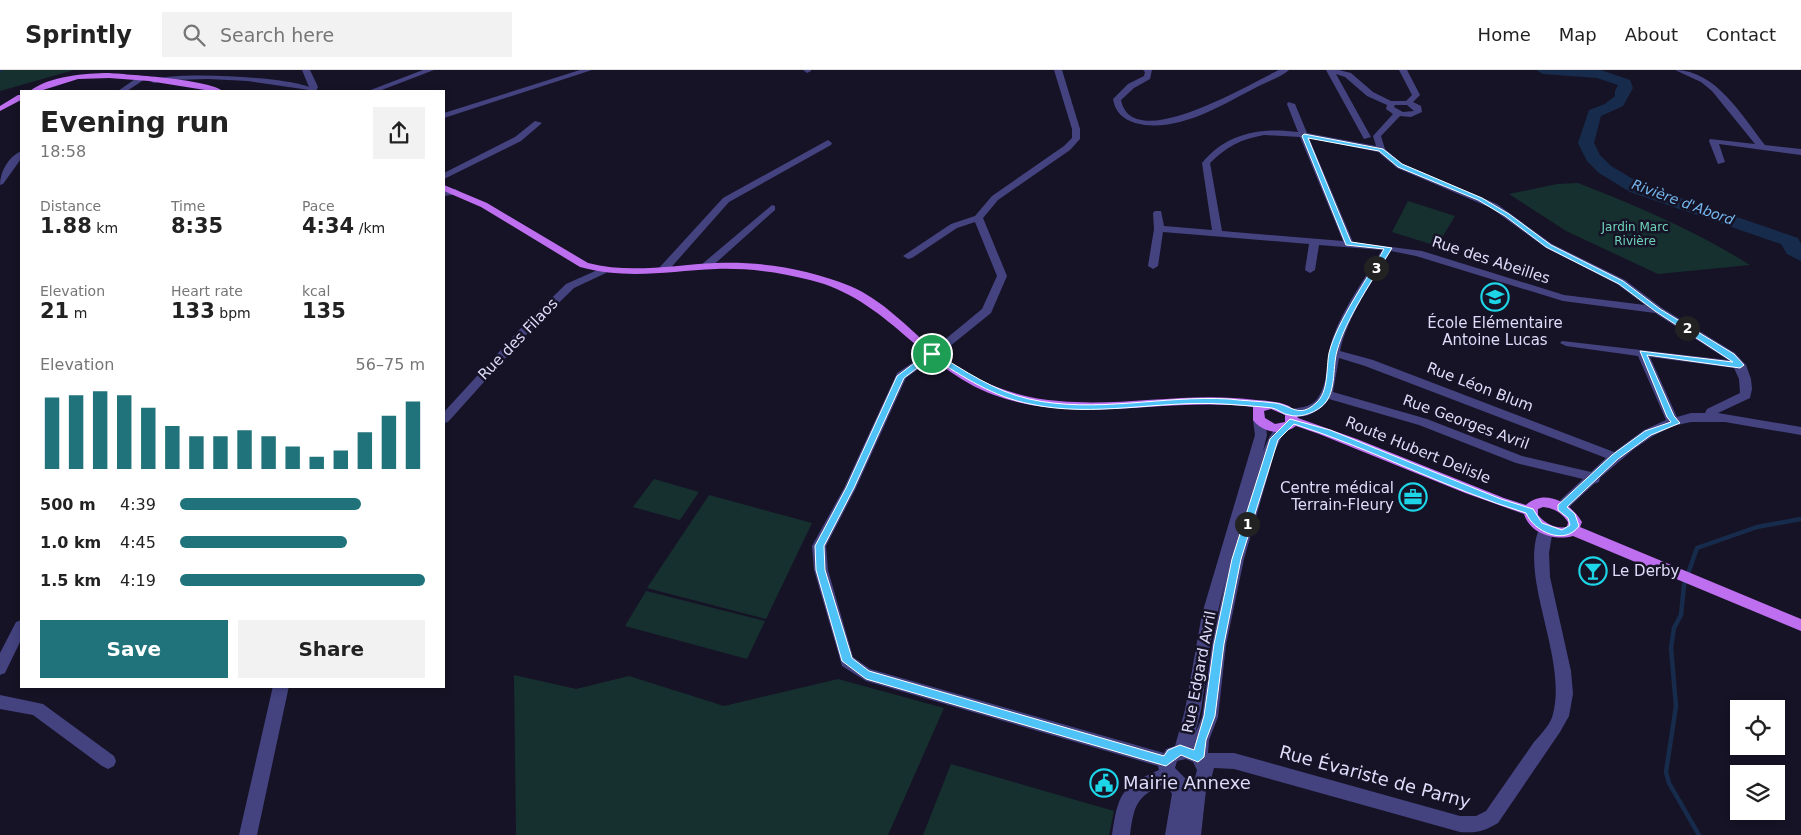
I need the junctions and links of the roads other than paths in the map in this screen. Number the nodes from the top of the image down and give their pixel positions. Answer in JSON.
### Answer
{"nodes":[{"id":1,"x":306,"y":70,"type":"edge"},
{"id":2,"x":430,"y":70,"type":"edge"},
{"id":3,"x":588,"y":70,"type":"edge"},
{"id":4,"x":1058,"y":70,"type":"edge"},
{"id":5,"x":1147,"y":70,"type":"edge"},
{"id":6,"x":1285,"y":70,"type":"edge"},
{"id":7,"x":1330,"y":70,"type":"edge"},
{"id":8,"x":1403,"y":70,"type":"edge"},
{"id":9,"x":1679,"y":70,"type":"edge"},
{"id":10,"x":141,"y":80,"type":"junction"},
{"id":11,"x":154,"y":81,"type":"junction"},
{"id":12,"x":37,"y":90,"type":"edge"},
{"id":13,"x":124,"y":90,"type":"edge"},
{"id":14,"x":216,"y":90,"type":"edge"},
{"id":15,"x":311,"y":90,"type":"edge"},
{"id":16,"x":375,"y":90,"type":"edge"},
{"id":17,"x":20,"y":98,"type":"edge"},
{"id":18,"x":1408,"y":103,"type":"junction"},
{"id":19,"x":1292,"y":104,"type":"dead end"},
{"id":20,"x":1391,"y":104,"type":"junction"},
{"id":21,"x":0,"y":109,"type":"edge"},
{"id":22,"x":1398,"y":113,"type":"junction"},
{"id":23,"x":445,"y":116,"type":"edge"},
{"id":24,"x":538,"y":123,"type":"dead end"},
{"id":25,"x":1304,"y":136,"type":"junction"},
{"id":26,"x":1367,"y":137,"type":"dead end"},
{"id":27,"x":828,"y":143,"type":"dead end"},
{"id":28,"x":1379,"y":147,"type":"junction"},
{"id":29,"x":1762,"y":147,"type":"junction"},
{"id":30,"x":1801,"y":152,"type":"edge"},
{"id":31,"x":20,"y":155,"type":"edge"},
{"id":32,"x":1721,"y":162,"type":"dead end"},
{"id":33,"x":445,"y":176,"type":"edge"},
{"id":34,"x":0,"y":182,"type":"edge"},
{"id":35,"x":449,"y":193,"type":"edge"},
{"id":36,"x":772,"y":208,"type":"dead end"},
{"id":37,"x":1158,"y":213,"type":"dead end"},
{"id":38,"x":978,"y":218,"type":"junction"},
{"id":39,"x":1159,"y":229,"type":"junction"},
{"id":40,"x":1218,"y":233,"type":"junction"},
{"id":41,"x":1315,"y":241,"type":"junction"},
{"id":42,"x":1349,"y":244,"type":"junction"},
{"id":43,"x":1388,"y":248,"type":"junction"},
{"id":44,"x":908,"y":256,"type":"dead end"},
{"id":45,"x":1153,"y":266,"type":"dead end"},
{"id":46,"x":705,"y":267,"type":"junction"},
{"id":47,"x":663,"y":270,"type":"junction"},
{"id":48,"x":1310,"y":270,"type":"dead end"},
{"id":49,"x":602,"y":271,"type":"junction"},
{"id":50,"x":1658,"y":310,"type":"junction"},
{"id":51,"x":1566,"y":343,"type":"dead end"},
{"id":52,"x":1333,"y":352,"type":"junction"},
{"id":53,"x":1642,"y":352,"type":"junction"},
{"id":54,"x":932,"y":354,"type":"junction"},
{"id":55,"x":1740,"y":365,"type":"junction"},
{"id":56,"x":1327,"y":394,"type":"junction"},
{"id":57,"x":1219,"y":401,"type":"junction"},
{"id":58,"x":1265,"y":405,"type":"junction"},
{"id":59,"x":1713,"y":417,"type":"junction"},
{"id":60,"x":445,"y":418,"type":"edge"},
{"id":61,"x":1258,"y":418,"type":"junction"},
{"id":62,"x":1289,"y":421,"type":"junction"},
{"id":63,"x":1676,"y":423,"type":"junction"},
{"id":64,"x":1801,"y":431,"type":"edge"},
{"id":65,"x":1615,"y":457,"type":"junction"},
{"id":66,"x":1594,"y":479,"type":"junction"},
{"id":67,"x":1561,"y":507,"type":"junction"},
{"id":68,"x":1530,"y":511,"type":"junction"},
{"id":69,"x":1546,"y":529,"type":"junction"},
{"id":70,"x":1573,"y":530,"type":"junction"},
{"id":71,"x":1801,"y":625,"type":"edge"},
{"id":72,"x":20,"y":628,"type":"edge"},
{"id":73,"x":0,"y":668,"type":"edge"},
{"id":74,"x":281,"y":688,"type":"edge"},
{"id":75,"x":0,"y":702,"type":"edge"},
{"id":76,"x":1180,"y":750,"type":"junction"},
{"id":77,"x":108,"y":761,"type":"dead end"},
{"id":78,"x":1201,"y":769,"type":"junction"},
{"id":79,"x":1171,"y":773,"type":"junction"},
{"id":80,"x":1480,"y":830,"type":"edge"},
{"id":81,"x":248,"y":835,"type":"edge"},
{"id":82,"x":1121,"y":835,"type":"edge"},
{"id":83,"x":1174,"y":835,"type":"edge"},
{"id":84,"x":1192,"y":835,"type":"edge"}],
"edges":[{"from":1,"to":15,"type":"street"},
{"from":2,"to":16,"type":"street"},
{"from":3,"to":23,"type":"street"},
{"from":4,"to":38,"type":"street"},
{"from":5,"to":6,"type":"street"},
{"from":7,"to":20,"type":"street"},
{"from":7,"to":26,"type":"street"},
{"from":8,"to":18,"type":"street"},
{"from":9,"to":29,"type":"street"},
{"from":10,"to":11,"type":"main road"},
{"from":10,"to":12,"type":"main road"},
{"from":10,"to":13,"type":"street"},
{"from":11,"to":14,"type":"main road"},
{"from":11,"to":15,"type":"street"},
{"from":17,"to":21,"type":"main road"},
{"from":18,"to":20,"type":"street"},
{"from":18,"to":22,"type":"street"},
{"from":19,"to":25,"type":"street"},
{"from":20,"to":22,"type":"street"},
{"from":22,"to":28,"type":"street"},
{"from":24,"to":33,"type":"street"},
{"from":25,"to":28,"type":"street"},
{"from":25,"to":40,"type":"street"},
{"from":25,"to":42,"type":"street"},
{"from":27,"to":47,"type":"street"},
{"from":28,"to":50,"type":"street"},
{"from":29,"to":30,"type":"street"},
{"from":29,"to":32,"type":"street"},
{"from":31,"to":34,"type":"street"},
{"from":35,"to":49,"type":"main road"},
{"from":36,"to":46,"type":"street"},
{"from":37,"to":39,"type":"street"},
{"from":38,"to":44,"type":"street"},
{"from":38,"to":54,"type":"street"},
{"from":39,"to":40,"type":"street","name":"Rue des Abeilles"},
{"from":39,"to":45,"type":"street"},
{"from":40,"to":41,"type":"street","name":"Rue des Abeilles"},
{"from":41,"to":42,"type":"street","name":"Rue des Abeilles"},
{"from":41,"to":48,"type":"street"},
{"from":42,"to":43,"type":"street","name":"Rue des Abeilles"},
{"from":43,"to":50,"type":"street","name":"Rue des Abeilles"},
{"from":43,"to":52,"type":"street"},
{"from":46,"to":47,"type":"main road","name":"Route Hubert Delisle"},
{"from":46,"to":54,"type":"main road","name":"Route Hubert Delisle"},
{"from":47,"to":49,"type":"main road","name":"Route Hubert Delisle"},
{"from":49,"to":60,"type":"street","name":"Rue des Filaos"},
{"from":50,"to":55,"type":"street"},
{"from":51,"to":53,"type":"street"},
{"from":52,"to":56,"type":"street"},
{"from":52,"to":65,"type":"street","name":"Rue Léon Blum"},
{"from":53,"to":55,"type":"street"},
{"from":53,"to":63,"type":"street"},
{"from":54,"to":57,"type":"main road","name":"Route Hubert Delisle"},
{"from":54,"to":79,"type":"street"},
{"from":55,"to":59,"type":"street"},
{"from":56,"to":62,"type":"street"},
{"from":56,"to":66,"type":"street","name":"Rue Georges Avril"},
{"from":57,"to":58,"type":"main road","name":"Route Hubert Delisle"},
{"from":57,"to":61,"type":"main road","name":"Route Hubert Delisle"},
{"from":58,"to":61,"type":"main road"},
{"from":58,"to":62,"type":"main road","name":"Route Hubert Delisle"},
{"from":59,"to":63,"type":"street"},
{"from":59,"to":64,"type":"street"},
{"from":61,"to":62,"type":"main road","name":"Route Hubert Delisle"},
{"from":61,"to":76,"type":"street","name":"Rue Edgard Avril"},
{"from":62,"to":68,"type":"main road","name":"Route Hubert Delisle"},
{"from":62,"to":78,"type":"street","name":"Rue Edgard Avril"},
{"from":63,"to":65,"type":"street"},
{"from":65,"to":66,"type":"street"},
{"from":66,"to":67,"type":"street"},
{"from":67,"to":68,"type":"main road"},
{"from":67,"to":70,"type":"main road"},
{"from":68,"to":69,"type":"main road"},
{"from":69,"to":70,"type":"main road"},
{"from":69,"to":80,"type":"street","name":"Rue Évariste de Parny"},
{"from":70,"to":71,"type":"main road"},
{"from":72,"to":73,"type":"street"},
{"from":74,"to":81,"type":"street"},
{"from":75,"to":77,"type":"street"},
{"from":76,"to":78,"type":"street"},
{"from":76,"to":79,"type":"street"},
{"from":78,"to":79,"type":"street"},
{"from":78,"to":80,"type":"street","name":"Rue Évariste de Parny"},
{"from":78,"to":84,"type":"street","name":"Rue Edgard Avril"},
{"from":79,"to":82,"type":"street"},
{"from":79,"to":83,"type":"street"}]}
